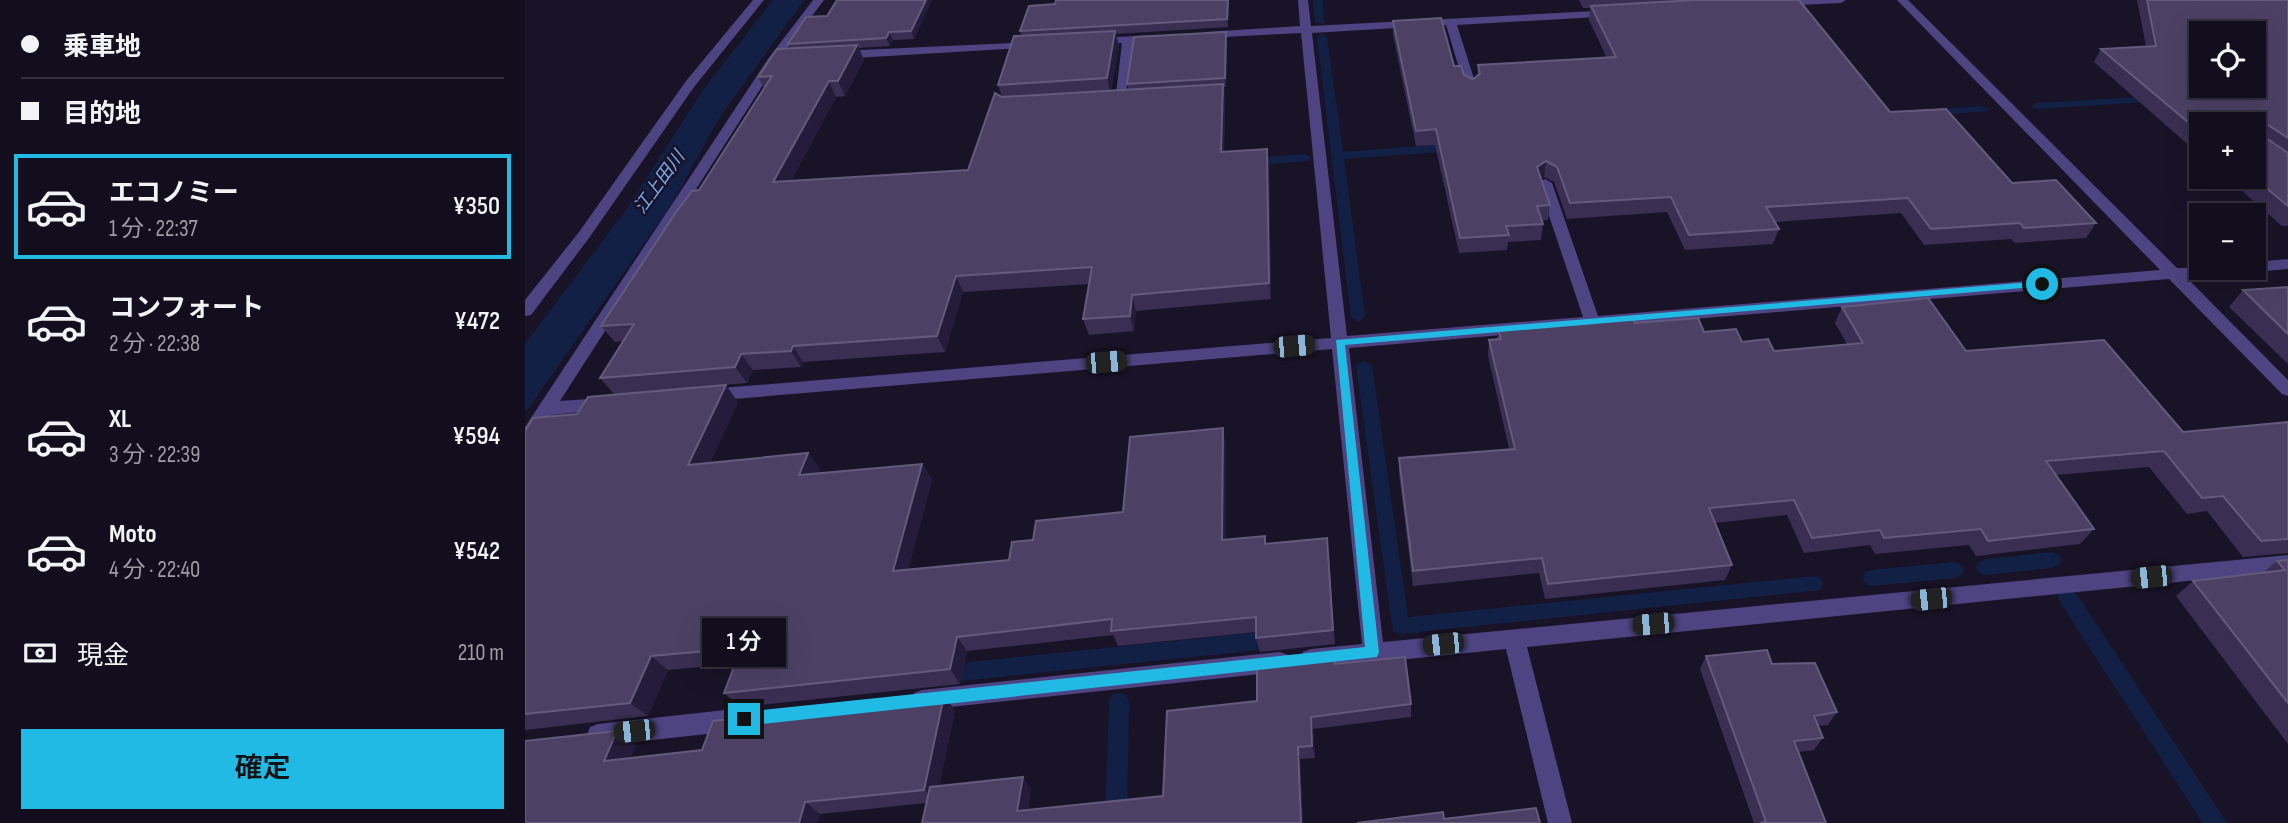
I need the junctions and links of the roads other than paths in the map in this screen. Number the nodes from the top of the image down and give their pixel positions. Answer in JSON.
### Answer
{"nodes":[{"id":1,"x":759,"y":0,"type":"edge"},
{"id":2,"x":819,"y":0,"type":"edge"},
{"id":3,"x":1303,"y":0,"type":"edge"},
{"id":4,"x":1841,"y":0,"type":"edge"},
{"id":5,"x":1902,"y":0,"type":"edge"},
{"id":6,"x":1760,"y":4,"type":"edge"},
{"id":7,"x":1632,"y":12,"type":"edge"},
{"id":8,"x":1451,"y":22,"type":"junction"},
{"id":9,"x":1305,"y":30,"type":"junction"},
{"id":10,"x":1196,"y":36,"type":"edge"},
{"id":11,"x":1169,"y":37,"type":"edge"},
{"id":12,"x":1128,"y":40,"type":"junction"},
{"id":13,"x":1087,"y":42,"type":"edge"},
{"id":14,"x":1047,"y":44,"type":"edge"},
{"id":15,"x":828,"y":56,"type":"edge"},
{"id":16,"x":1471,"y":88,"type":"edge"},
{"id":17,"x":1105,"y":100,"type":"edge"},
{"id":18,"x":1545,"y":183,"type":"edge"},
{"id":19,"x":2288,"y":264,"type":"edge"},
{"id":20,"x":2266,"y":266,"type":"edge"},
{"id":21,"x":2189,"y":272,"type":"edge"},
{"id":22,"x":2173,"y":273,"type":"junction"},
{"id":23,"x":525,"y":311,"type":"edge"},
{"id":24,"x":1593,"y":321,"type":"junction"},
{"id":25,"x":1339,"y":342,"type":"junction"},
{"id":26,"x":2288,"y":390,"type":"edge"},
{"id":27,"x":696,"y":396,"type":"edge"},
{"id":28,"x":615,"y":403,"type":"edge"},
{"id":29,"x":547,"y":409,"type":"junction"},
{"id":30,"x":525,"y":441,"type":"edge"},
{"id":31,"x":2288,"y":563,"type":"edge"},
{"id":32,"x":1514,"y":637,"type":"junction"},
{"id":33,"x":1373,"y":652,"type":"junction"},
{"id":34,"x":900,"y":703,"type":"edge"},
{"id":35,"x":761,"y":718,"type":"edge"},
{"id":36,"x":581,"y":737,"type":"edge"},
{"id":37,"x":1560,"y":823,"type":"edge"}],
"edges":[{"from":1,"to":23,"type":"street"},
{"from":2,"to":29,"type":"street"},
{"from":3,"to":9,"type":"street"},
{"from":4,"to":6,"type":"street"},
{"from":5,"to":22,"type":"street"},
{"from":7,"to":8,"type":"street"},
{"from":8,"to":9,"type":"street"},
{"from":8,"to":16,"type":"street"},
{"from":9,"to":10,"type":"street"},
{"from":9,"to":25,"type":"street"},
{"from":11,"to":12,"type":"street"},
{"from":12,"to":13,"type":"street"},
{"from":12,"to":17,"type":"street"},
{"from":14,"to":15,"type":"street"},
{"from":18,"to":24,"type":"street"},
{"from":19,"to":20,"type":"street"},
{"from":21,"to":22,"type":"street"},
{"from":22,"to":24,"type":"street"},
{"from":22,"to":26,"type":"street"},
{"from":24,"to":25,"type":"street"},
{"from":25,"to":27,"type":"street"},
{"from":25,"to":33,"type":"street"},
{"from":28,"to":29,"type":"street"},
{"from":29,"to":30,"type":"street"},
{"from":31,"to":32,"type":"street"},
{"from":32,"to":33,"type":"street"},
{"from":32,"to":37,"type":"street"},
{"from":33,"to":34,"type":"street"},
{"from":35,"to":36,"type":"street"}]}
